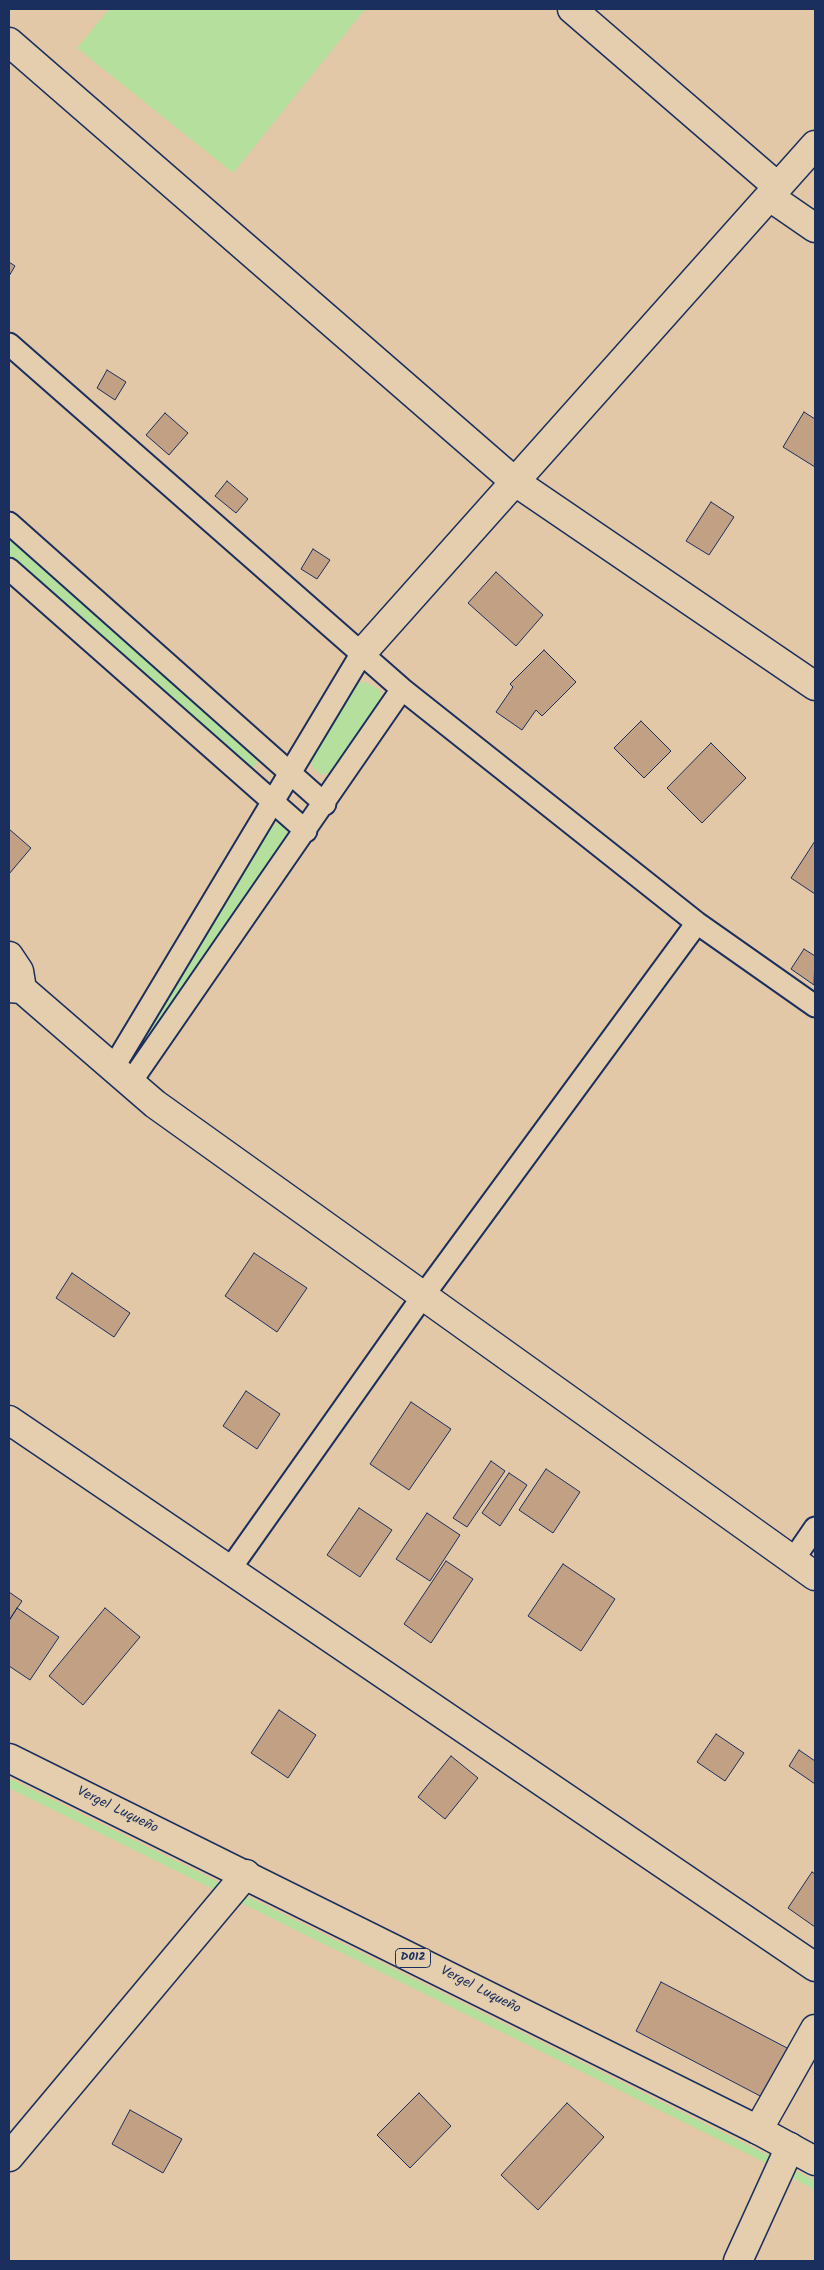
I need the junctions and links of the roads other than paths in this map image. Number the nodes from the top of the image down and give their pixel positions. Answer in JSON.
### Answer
{"nodes":[{"id":1,"x":572,"y":9,"type":"edge"},
{"id":2,"x":9,"y":42,"type":"edge"},
{"id":3,"x":815,"y":145,"type":"edge"},
{"id":4,"x":774,"y":192,"type":"junction"},
{"id":5,"x":815,"y":228,"type":"edge"},
{"id":6,"x":9,"y":344,"type":"edge"},
{"id":7,"x":514,"y":481,"type":"junction"},
{"id":8,"x":9,"y":523,"type":"edge"},
{"id":9,"x":9,"y":569,"type":"edge"},
{"id":10,"x":362,"y":653,"type":"junction"},
{"id":11,"x":815,"y":686,"type":"edge"},
{"id":12,"x":402,"y":690,"type":"junction"},
{"id":13,"x":289,"y":772,"type":"junction"},
{"id":14,"x":272,"y":802,"type":"junction"},
{"id":15,"x":325,"y":804,"type":"junction"},
{"id":16,"x":306,"y":831,"type":"junction"},
{"id":17,"x":697,"y":923,"type":"junction"},
{"id":18,"x":9,"y":956,"type":"edge"},
{"id":19,"x":15,"y":989,"type":"edge"},
{"id":20,"x":815,"y":1006,"type":"edge"},
{"id":21,"x":122,"y":1076,"type":"junction"},
{"id":22,"x":423,"y":1296,"type":"junction"},
{"id":23,"x":9,"y":1420,"type":"edge"},
{"id":24,"x":815,"y":1528,"type":"edge"},
{"id":25,"x":793,"y":1560,"type":"junction"},
{"id":26,"x":230,"y":1569,"type":"junction"},
{"id":27,"x":815,"y":1576,"type":"edge"},
{"id":28,"x":9,"y":1758,"type":"edge"},
{"id":29,"x":246,"y":1874,"type":"junction"},
{"id":30,"x":815,"y":1967,"type":"edge"},
{"id":31,"x":815,"y":2029,"type":"edge"},
{"id":32,"x":758,"y":2130,"type":"junction"},
{"id":33,"x":790,"y":2147,"type":"junction"},
{"id":34,"x":9,"y":2157,"type":"edge"},
{"id":35,"x":815,"y":2161,"type":"edge"},
{"id":36,"x":738,"y":2261,"type":"edge"}],
"edges":[{"from":1,"to":4,"type":"street"},
{"from":2,"to":7,"type":"street"},
{"from":3,"to":4,"type":"street"},
{"from":4,"to":5,"type":"street"},
{"from":4,"to":7,"type":"street"},
{"from":6,"to":10,"type":"lane"},
{"from":7,"to":10,"type":"street"},
{"from":7,"to":11,"type":"street"},
{"from":8,"to":13,"type":"lane"},
{"from":9,"to":14,"type":"lane"},
{"from":10,"to":12,"type":"lane"},
{"from":10,"to":13,"type":"lane"},
{"from":12,"to":15,"type":"lane"},
{"from":12,"to":17,"type":"lane"},
{"from":13,"to":14,"type":"lane"},
{"from":13,"to":15,"type":"lane"},
{"from":14,"to":16,"type":"lane"},
{"from":14,"to":21,"type":"lane"},
{"from":15,"to":16,"type":"lane"},
{"from":16,"to":21,"type":"lane"},
{"from":17,"to":20,"type":"lane"},
{"from":17,"to":22,"type":"lane"},
{"from":18,"to":19,"type":"street"},
{"from":19,"to":21,"type":"street"},
{"from":21,"to":22,"type":"street"},
{"from":22,"to":25,"type":"street"},
{"from":22,"to":26,"type":"lane"},
{"from":23,"to":26,"type":"street"},
{"from":24,"to":25,"type":"lane"},
{"from":25,"to":27,"type":"street"},
{"from":26,"to":30,"type":"street"},
{"from":28,"to":29,"type":"street","name":"Vergel Luqueño","number":"D012"},
{"from":29,"to":32,"type":"street","name":"Vergel Luqueño","number":"D012"},
{"from":29,"to":34,"type":"street"},
{"from":31,"to":32,"type":"street"},
{"from":32,"to":33,"type":"street","name":"Vergel Luqueño","number":"D012"},
{"from":33,"to":35,"type":"street","name":"Vergel Luqueño","number":"D012"},
{"from":33,"to":36,"type":"street"}]}
